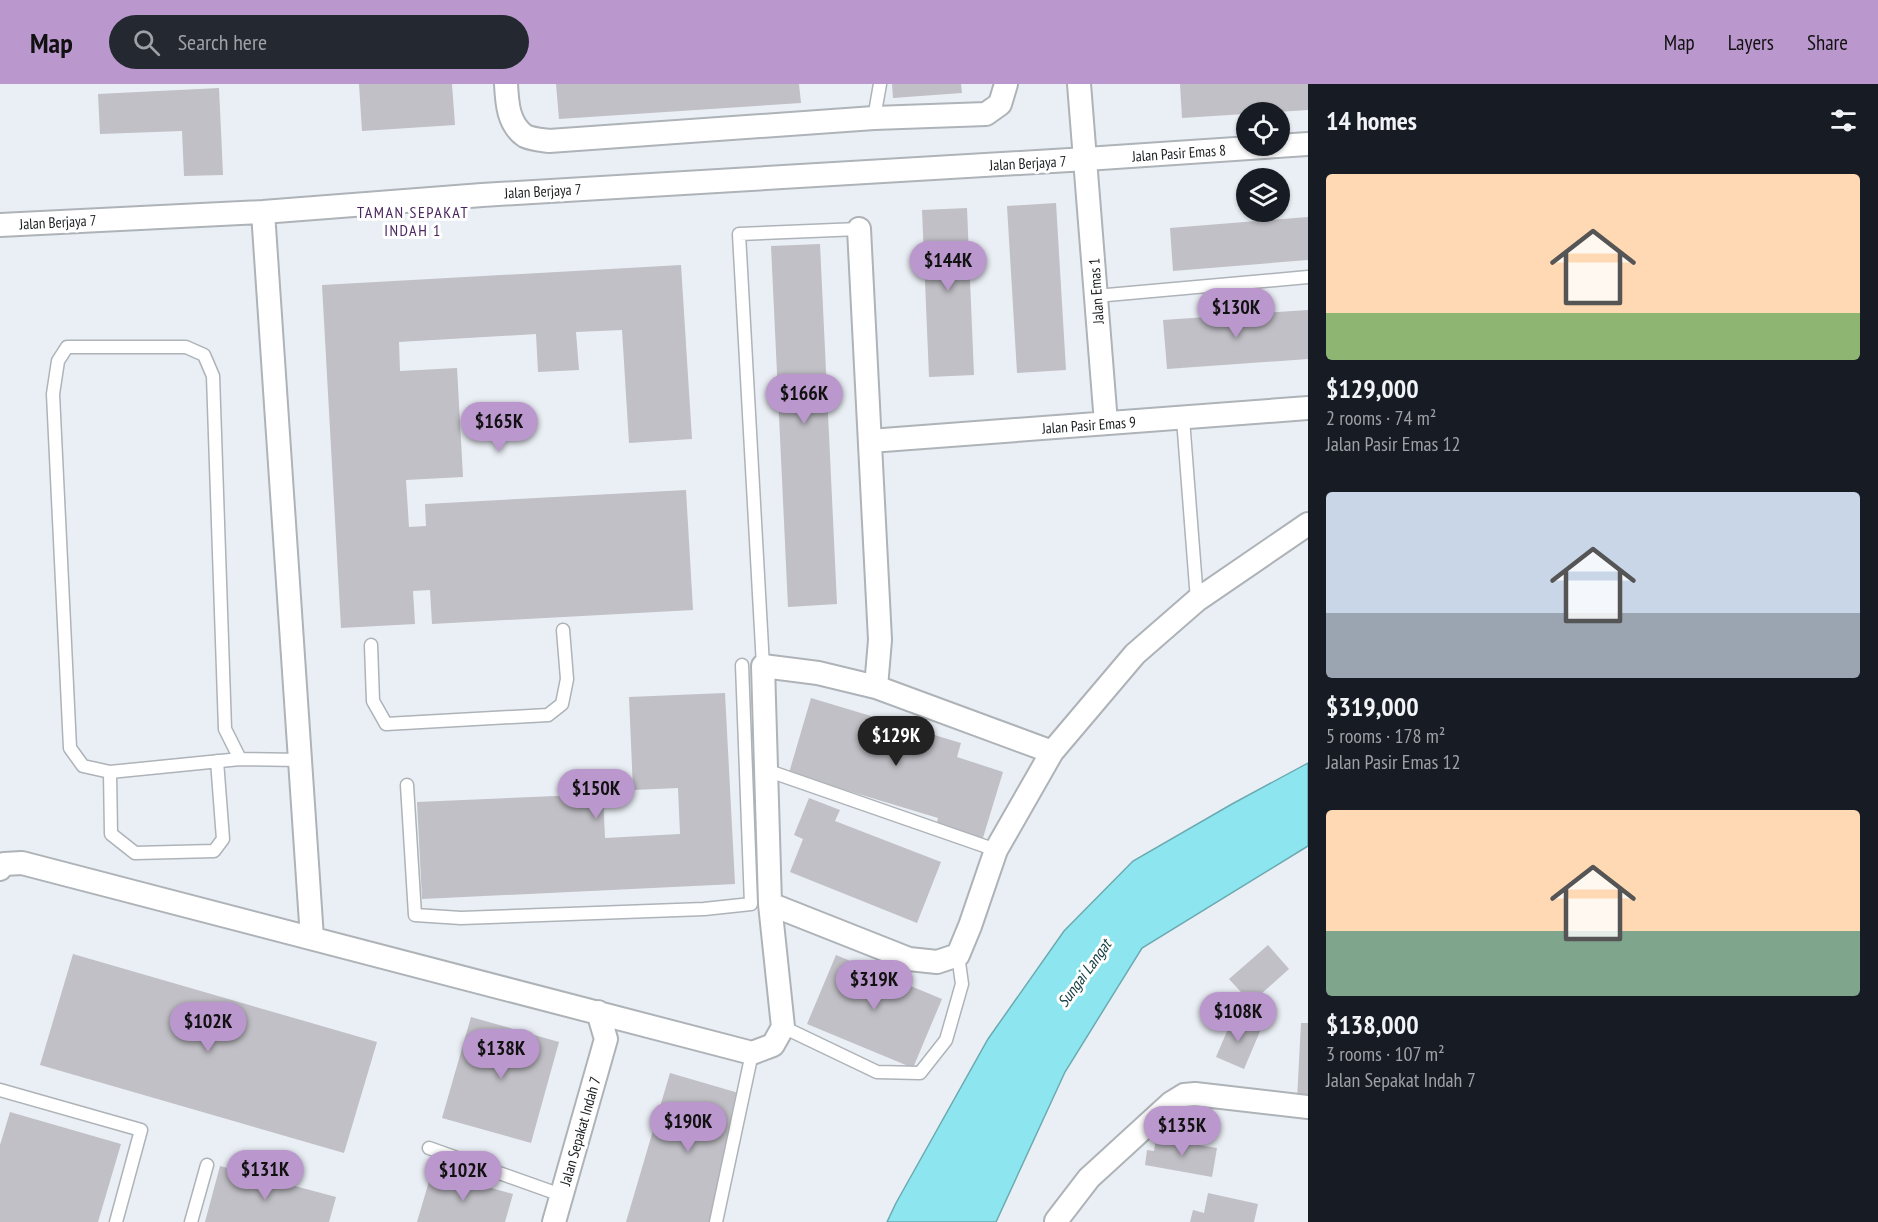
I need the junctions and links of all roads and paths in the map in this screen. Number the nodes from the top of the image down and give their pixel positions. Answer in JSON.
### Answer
{"nodes":[{"id":1,"x":506,"y":84,"type":"edge"},
{"id":2,"x":880,"y":84,"type":"edge"},
{"id":3,"x":1006,"y":84,"type":"edge"},
{"id":4,"x":1079,"y":84,"type":"edge"},
{"id":5,"x":874,"y":118,"type":"junction"},
{"id":6,"x":1308,"y":144,"type":"edge"},
{"id":7,"x":1086,"y":159,"type":"junction"},
{"id":8,"x":263,"y":212,"type":"junction"},
{"id":9,"x":0,"y":225,"type":"edge"},
{"id":10,"x":859,"y":229,"type":"joint"},
{"id":11,"x":1308,"y":277,"type":"edge"},
{"id":12,"x":1096,"y":296,"type":"junction"},
{"id":13,"x":1308,"y":408,"type":"edge"},
{"id":14,"x":1183,"y":419,"type":"junction"},
{"id":15,"x":1106,"y":423,"type":"junction"},
{"id":16,"x":870,"y":441,"type":"junction"},
{"id":17,"x":1308,"y":524,"type":"edge"},
{"id":18,"x":1197,"y":600,"type":"junction"},
{"id":19,"x":563,"y":630,"type":"dead end"},
{"id":20,"x":371,"y":645,"type":"dead end"},
{"id":21,"x":753,"y":666,"type":"junction"},
{"id":22,"x":876,"y":687,"type":"junction"},
{"id":23,"x":1052,"y":752,"type":"junction"},
{"id":24,"x":240,"y":759,"type":"junction"},
{"id":25,"x":300,"y":760,"type":"junction"},
{"id":26,"x":217,"y":761,"type":"junction"},
{"id":27,"x":766,"y":770,"type":"junction"},
{"id":28,"x":110,"y":772,"type":"junction"},
{"id":29,"x":407,"y":785,"type":"dead end"},
{"id":30,"x":996,"y":850,"type":"junction"},
{"id":31,"x":0,"y":869,"type":"edge"},
{"id":32,"x":770,"y":904,"type":"junction"},
{"id":33,"x":312,"y":938,"type":"junction"},
{"id":34,"x":958,"y":955,"type":"junction"},
{"id":35,"x":598,"y":1012,"type":"junction"},
{"id":36,"x":629,"y":1021,"type":"junction"},
{"id":37,"x":783,"y":1027,"type":"junction"},
{"id":38,"x":606,"y":1039,"type":"junction"},
{"id":39,"x":752,"y":1053,"type":"junction"},
{"id":40,"x":0,"y":1090,"type":"edge"},
{"id":41,"x":1308,"y":1107,"type":"edge"},
{"id":42,"x":429,"y":1148,"type":"dead end"},
{"id":43,"x":207,"y":1165,"type":"dead end"},
{"id":44,"x":561,"y":1195,"type":"junction"},
{"id":45,"x":1056,"y":1221,"type":"edge"},
{"id":46,"x":116,"y":1222,"type":"edge"},
{"id":47,"x":191,"y":1222,"type":"edge"},
{"id":48,"x":554,"y":1222,"type":"edge"},
{"id":49,"x":716,"y":1222,"type":"edge"}],
"edges":[{"from":1,"to":5,"type":"street"},
{"from":2,"to":5,"type":"lane"},
{"from":3,"to":5,"type":"street"},
{"from":4,"to":7,"type":"street","name":"Jalan Emas 1"},
{"from":6,"to":7,"type":"street","name":"Jalan Pasir Emas 8"},
{"from":7,"to":8,"type":"street","name":"Jalan Berjaya 7"},
{"from":7,"to":12,"type":"street","name":"Jalan Emas 1"},
{"from":8,"to":9,"type":"street","name":"Jalan Berjaya 7"},
{"from":8,"to":25,"type":"street"},
{"from":10,"to":16,"type":"street"},
{"from":10,"to":21,"type":"lane"},
{"from":11,"to":12,"type":"lane"},
{"from":12,"to":15,"type":"street","name":"Jalan Emas 1"},
{"from":13,"to":14,"type":"street","name":"Jalan Pasir Emas 9"},
{"from":14,"to":15,"type":"street","name":"Jalan Pasir Emas 9"},
{"from":14,"to":18,"type":"lane"},
{"from":15,"to":16,"type":"street","name":"Jalan Pasir Emas 9"},
{"from":16,"to":22,"type":"street"},
{"from":17,"to":18,"type":"street"},
{"from":18,"to":23,"type":"street"},
{"from":19,"to":20,"type":"lane"},
{"from":21,"to":22,"type":"street"},
{"from":21,"to":27,"type":"street"},
{"from":21,"to":29,"type":"lane"},
{"from":22,"to":23,"type":"street"},
{"from":23,"to":30,"type":"street"},
{"from":24,"to":25,"type":"lane"},
{"from":24,"to":26,"type":"lane"},
{"from":24,"to":28,"type":"lane"},
{"from":25,"to":33,"type":"street"},
{"from":26,"to":28,"type":"lane"},
{"from":26,"to":28,"type":"lane"},
{"from":27,"to":30,"type":"lane"},
{"from":27,"to":32,"type":"street"},
{"from":30,"to":34,"type":"street"},
{"from":31,"to":33,"type":"street"},
{"from":32,"to":34,"type":"street"},
{"from":32,"to":37,"type":"street"},
{"from":33,"to":35,"type":"street"},
{"from":34,"to":37,"type":"lane"},
{"from":35,"to":36,"type":"street"},
{"from":35,"to":38,"type":"street"},
{"from":36,"to":38,"type":"street"},
{"from":36,"to":39,"type":"street"},
{"from":37,"to":39,"type":"street"},
{"from":38,"to":44,"type":"street","name":"Jalan Sepakat Indah 7"},
{"from":39,"to":49,"type":"lane"},
{"from":40,"to":46,"type":"lane"},
{"from":41,"to":45,"type":"street"},
{"from":42,"to":44,"type":"lane"},
{"from":43,"to":47,"type":"lane"},
{"from":44,"to":48,"type":"street","name":"Jalan Sepakat Indah 7"}]}
